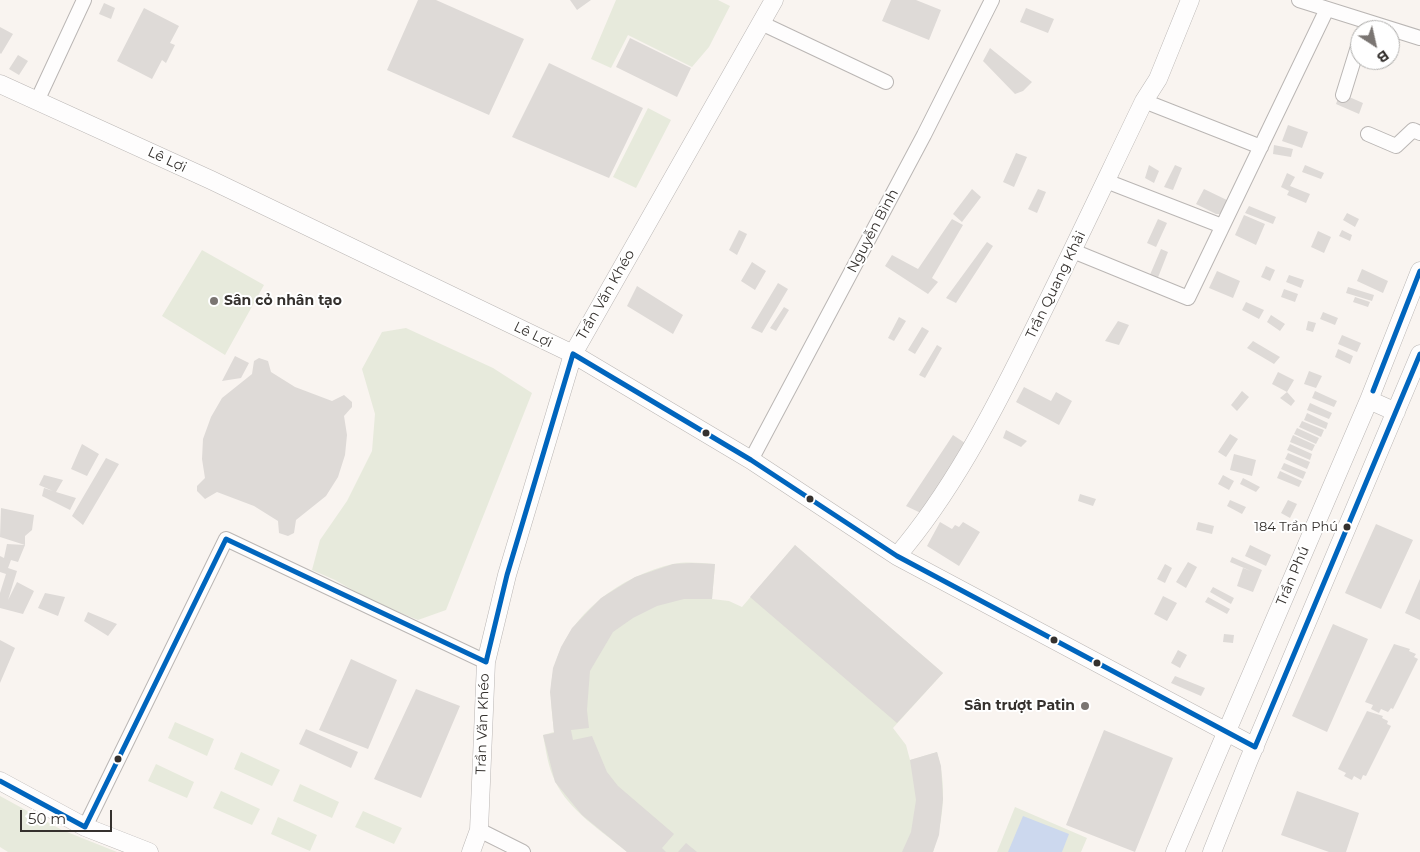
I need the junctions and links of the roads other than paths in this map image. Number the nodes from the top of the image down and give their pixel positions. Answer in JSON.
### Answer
{"nodes":[{"id":1,"x":84,"y":0,"type":"edge"},
{"id":2,"x":774,"y":0,"type":"edge"},
{"id":3,"x":992,"y":0,"type":"edge"},
{"id":4,"x":1190,"y":0,"type":"edge"},
{"id":5,"x":1299,"y":0,"type":"edge"},
{"id":6,"x":1327,"y":10,"type":"junction"},
{"id":7,"x":1350,"y":20,"type":"edge"},
{"id":8,"x":761,"y":24,"type":"junction"},
{"id":9,"x":1400,"y":34,"type":"edge"},
{"id":10,"x":1420,"y":38,"type":"edge"},
{"id":11,"x":1351,"y":70,"type":"edge"},
{"id":12,"x":886,"y":82,"type":"dead end"},
{"id":13,"x":0,"y":84,"type":"edge"},
{"id":14,"x":1343,"y":95,"type":"dead end"},
{"id":15,"x":37,"y":101,"type":"junction"},
{"id":16,"x":1144,"y":101,"type":"junction"},
{"id":17,"x":1368,"y":134,"type":"dead end"},
{"id":18,"x":1420,"y":134,"type":"edge"},
{"id":19,"x":1261,"y":147,"type":"junction"},
{"id":20,"x":1106,"y":181,"type":"junction"},
{"id":21,"x":1222,"y":226,"type":"junction"},
{"id":22,"x":1074,"y":251,"type":"junction"},
{"id":23,"x":1420,"y":271,"type":"edge"},
{"id":24,"x":572,"y":354,"type":"junction"},
{"id":25,"x":1420,"y":354,"type":"edge"},
{"id":26,"x":1369,"y":400,"type":"junction"},
{"id":27,"x":1396,"y":412,"type":"junction"},
{"id":28,"x":751,"y":460,"type":"junction"},
{"id":29,"x":897,"y":556,"type":"junction"},
{"id":30,"x":486,"y":662,"type":"junction"},
{"id":31,"x":1225,"y":732,"type":"junction"},
{"id":32,"x":1255,"y":747,"type":"junction"},
{"id":33,"x":0,"y":781,"type":"edge"},
{"id":34,"x":85,"y":827,"type":"junction"},
{"id":35,"x":479,"y":830,"type":"junction"},
{"id":36,"x":150,"y":852,"type":"edge"},
{"id":37,"x":471,"y":852,"type":"edge"},
{"id":38,"x":523,"y":852,"type":"edge"},
{"id":39,"x":1175,"y":852,"type":"edge"},
{"id":40,"x":1212,"y":852,"type":"edge"}],
"edges":[{"from":1,"to":15,"type":"street"},
{"from":2,"to":8,"type":"street","name":"Trần Văn Khéo"},
{"from":3,"to":28,"type":"street","name":"Nguyễn Bình"},
{"from":4,"to":16,"type":"street","name":"Trần Quang Khải"},
{"from":5,"to":6,"type":"street"},
{"from":6,"to":7,"type":"street"},
{"from":6,"to":19,"type":"street"},
{"from":8,"to":12,"type":"street"},
{"from":8,"to":24,"type":"street","name":"Trần Văn Khéo"},
{"from":9,"to":10,"type":"street"},
{"from":11,"to":14,"type":"street"},
{"from":13,"to":15,"type":"street","name":"Lê Lợi"},
{"from":15,"to":24,"type":"street","name":"Lê Lợi"},
{"from":16,"to":19,"type":"street"},
{"from":16,"to":20,"type":"street","name":"Trần Quang Khải"},
{"from":17,"to":18,"type":"street"},
{"from":19,"to":21,"type":"street"},
{"from":20,"to":21,"type":"street"},
{"from":20,"to":22,"type":"street","name":"Trần Quang Khải"},
{"from":21,"to":22,"type":"street"},
{"from":22,"to":29,"type":"street","name":"Trần Quang Khải"},
{"from":23,"to":26,"type":"street","name":"Trần Phú"},
{"from":24,"to":28,"type":"street","name":"Lê Lợi"},
{"from":24,"to":30,"type":"street","name":"Trần Văn Khéo"},
{"from":25,"to":27,"type":"street"},
{"from":26,"to":27,"type":"street"},
{"from":26,"to":31,"type":"street","name":"Trần Phú"},
{"from":27,"to":32,"type":"street"},
{"from":28,"to":29,"type":"street","name":"Lê Lợi"},
{"from":29,"to":31,"type":"street","name":"Lê Lợi"},
{"from":30,"to":34,"type":"street"},
{"from":30,"to":35,"type":"street","name":"Trần Văn Khéo"},
{"from":31,"to":32,"type":"street","name":"Lê Lợi"},
{"from":31,"to":39,"type":"street","name":"Trần Phú"},
{"from":32,"to":40,"type":"street"},
{"from":33,"to":34,"type":"street"},
{"from":34,"to":36,"type":"street"},
{"from":35,"to":37,"type":"street","name":"Trần Văn Khéo"},
{"from":35,"to":38,"type":"street"}]}
